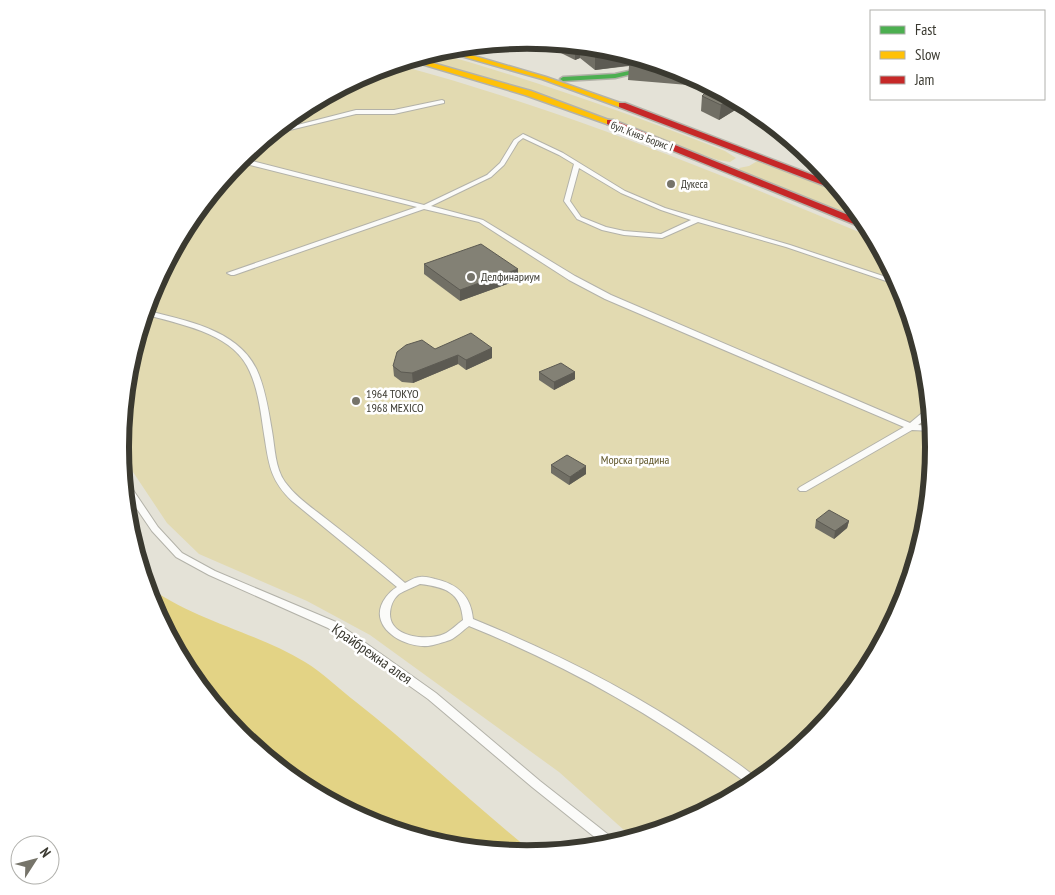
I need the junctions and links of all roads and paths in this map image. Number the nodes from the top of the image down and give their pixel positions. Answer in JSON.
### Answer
{"nodes":[{"id":1,"x":460,"y":54,"type":"edge"},
{"id":2,"x":423,"y":62,"type":"edge"},
{"id":3,"x":651,"y":68,"type":"edge"},
{"id":4,"x":538,"y":76,"type":"junction"},
{"id":5,"x":615,"y":76,"type":"junction"},
{"id":6,"x":442,"y":102,"type":"dead end"},
{"id":7,"x":621,"y":105,"type":"junction"},
{"id":8,"x":287,"y":130,"type":"edge"},
{"id":9,"x":720,"y":141,"type":"junction"},
{"id":10,"x":688,"y":154,"type":"junction"},
{"id":11,"x":250,"y":163,"type":"edge"},
{"id":12,"x":577,"y":163,"type":"junction"},
{"id":13,"x":824,"y":182,"type":"edge"},
{"id":14,"x":426,"y":206,"type":"junction"},
{"id":15,"x":698,"y":219,"type":"junction"},
{"id":16,"x":856,"y":222,"type":"edge"},
{"id":17,"x":231,"y":273,"type":"dead end"},
{"id":18,"x":889,"y":280,"type":"edge"},
{"id":19,"x":152,"y":314,"type":"edge"},
{"id":20,"x":925,"y":415,"type":"edge"},
{"id":21,"x":911,"y":427,"type":"junction"},
{"id":22,"x":925,"y":428,"type":"edge"},
{"id":23,"x":803,"y":489,"type":"dead end"},
{"id":24,"x":132,"y":494,"type":"edge"},
{"id":25,"x":402,"y":586,"type":"junction"},
{"id":26,"x":468,"y":621,"type":"junction"},
{"id":27,"x":749,"y":779,"type":"edge"},
{"id":28,"x":606,"y":839,"type":"edge"}],
"edges":[{"from":1,"to":4,"type":"main road","name":"бул. Княз Борис I"},
{"from":2,"to":10,"type":"main road","name":"бул. Княз Борис I"},
{"from":3,"to":5,"type":"main road"},
{"from":4,"to":5,"type":"main road"},
{"from":4,"to":7,"type":"main road","name":"бул. Княз Борис I"},
{"from":5,"to":7,"type":"main road"},
{"from":6,"to":8,"type":"lane"},
{"from":7,"to":9,"type":"main road","name":"бул. Княз Борис I"},
{"from":9,"to":10,"type":"main road"},
{"from":9,"to":13,"type":"main road","name":"бул. Княз Борис I"},
{"from":10,"to":16,"type":"main road","name":"бул. Княз Борис I"},
{"from":11,"to":14,"type":"lane"},
{"from":12,"to":14,"type":"lane"},
{"from":12,"to":15,"type":"lane"},
{"from":12,"to":15,"type":"lane"},
{"from":14,"to":17,"type":"lane"},
{"from":14,"to":21,"type":"lane"},
{"from":15,"to":18,"type":"lane"},
{"from":19,"to":25,"type":"lane"},
{"from":20,"to":21,"type":"lane"},
{"from":21,"to":22,"type":"lane"},
{"from":21,"to":23,"type":"lane"},
{"from":24,"to":28,"type":"lane","name":"Крайбрежна алея"},
{"from":25,"to":26,"type":"lane"},
{"from":25,"to":26,"type":"lane"},
{"from":26,"to":27,"type":"lane"}]}
